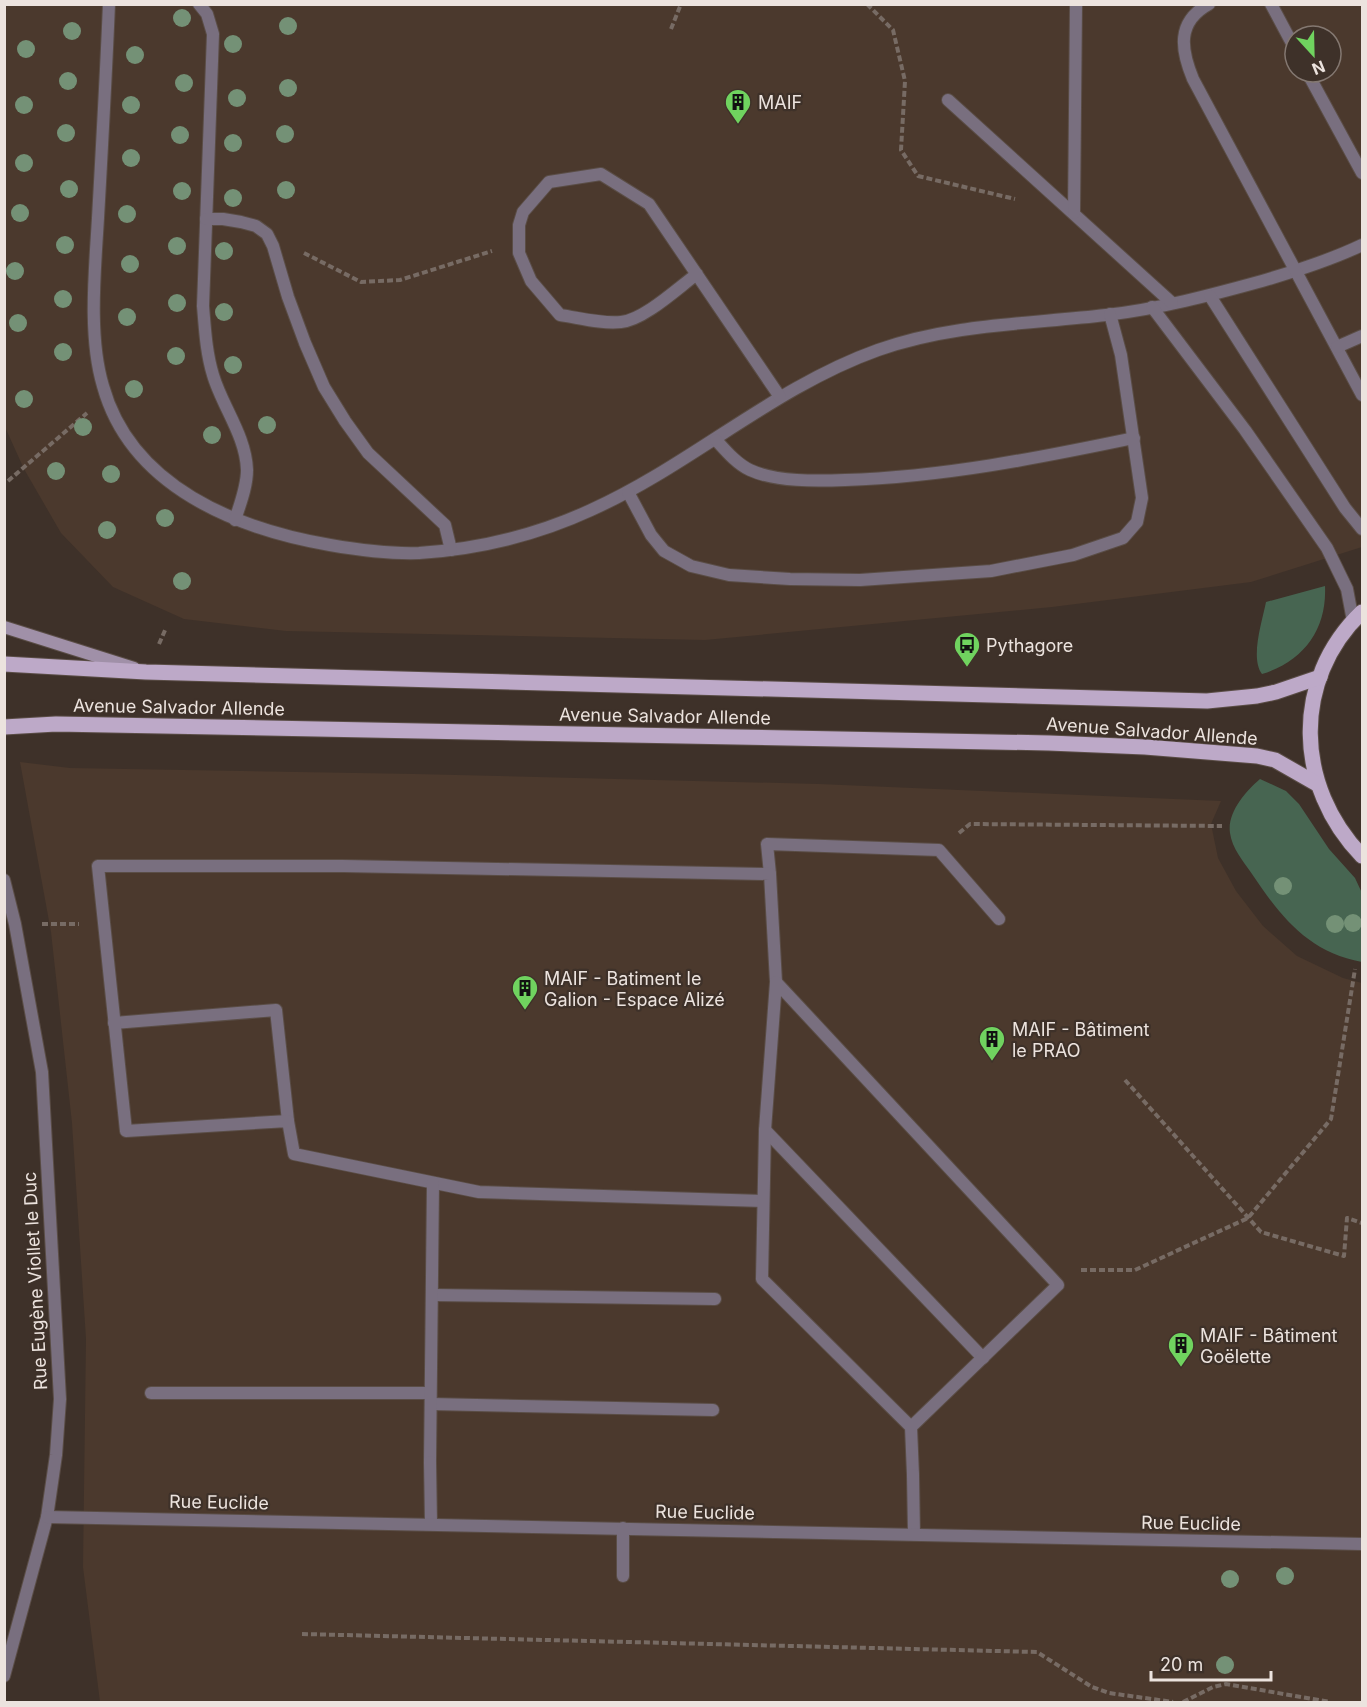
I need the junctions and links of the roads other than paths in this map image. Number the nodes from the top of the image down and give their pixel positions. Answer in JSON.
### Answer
{"nodes":[{"id":1,"x":109,"y":4,"type":"edge"},
{"id":2,"x":199,"y":4,"type":"edge"},
{"id":3,"x":1076,"y":4,"type":"edge"},
{"id":4,"x":1209,"y":4,"type":"edge"},
{"id":5,"x":1271,"y":4,"type":"edge"},
{"id":6,"x":1283,"y":26,"type":"edge"},
{"id":7,"x":1314,"y":84,"type":"edge"},
{"id":8,"x":948,"y":100,"type":"dead end"},
{"id":9,"x":1362,"y":173,"type":"edge"},
{"id":10,"x":1074,"y":213,"type":"junction"},
{"id":11,"x":206,"y":219,"type":"junction"},
{"id":12,"x":1362,"y":245,"type":"edge"},
{"id":13,"x":1297,"y":270,"type":"junction"},
{"id":14,"x":697,"y":274,"type":"junction"},
{"id":15,"x":1210,"y":296,"type":"junction"},
{"id":16,"x":1172,"y":303,"type":"junction"},
{"id":17,"x":1152,"y":307,"type":"junction"},
{"id":18,"x":1110,"y":315,"type":"junction"},
{"id":19,"x":1362,"y":336,"type":"edge"},
{"id":20,"x":1337,"y":347,"type":"junction"},
{"id":21,"x":1362,"y":396,"type":"edge"},
{"id":22,"x":780,"y":397,"type":"junction"},
{"id":23,"x":1134,"y":438,"type":"junction"},
{"id":24,"x":716,"y":440,"type":"junction"},
{"id":25,"x":628,"y":492,"type":"junction"},
{"id":26,"x":235,"y":520,"type":"junction"},
{"id":27,"x":1362,"y":529,"type":"edge"},
{"id":28,"x":451,"y":550,"type":"junction"},
{"id":29,"x":1358,"y":616,"type":"edge"},
{"id":30,"x":4,"y":627,"type":"edge"},
{"id":31,"x":4,"y":664,"type":"edge"},
{"id":32,"x":146,"y":672,"type":"junction"},
{"id":33,"x":1320,"y":676,"type":"junction"},
{"id":34,"x":4,"y":727,"type":"edge"},
{"id":35,"x":1317,"y":784,"type":"junction"},
{"id":36,"x":1362,"y":856,"type":"edge"},
{"id":37,"x":770,"y":874,"type":"junction"},
{"id":38,"x":4,"y":880,"type":"edge"},
{"id":39,"x":999,"y":919,"type":"dead end"},
{"id":40,"x":776,"y":982,"type":"junction"},
{"id":41,"x":114,"y":1023,"type":"junction"},
{"id":42,"x":288,"y":1121,"type":"junction"},
{"id":43,"x":765,"y":1130,"type":"junction"},
{"id":44,"x":433,"y":1183,"type":"junction"},
{"id":45,"x":763,"y":1201,"type":"junction"},
{"id":46,"x":432,"y":1295,"type":"junction"},
{"id":47,"x":715,"y":1299,"type":"dead end"},
{"id":48,"x":983,"y":1358,"type":"junction"},
{"id":49,"x":151,"y":1393,"type":"dead end"},
{"id":50,"x":431,"y":1398,"type":"junction"},
{"id":51,"x":713,"y":1410,"type":"dead end"},
{"id":52,"x":911,"y":1427,"type":"junction"},
{"id":53,"x":47,"y":1517,"type":"junction"},
{"id":54,"x":431,"y":1524,"type":"junction"},
{"id":55,"x":622,"y":1528,"type":"junction"},
{"id":56,"x":914,"y":1534,"type":"junction"},
{"id":57,"x":1362,"y":1544,"type":"edge"},
{"id":58,"x":623,"y":1576,"type":"dead end"},
{"id":59,"x":4,"y":1676,"type":"edge"}],
"edges":[{"from":1,"to":26,"type":"street"},
{"from":2,"to":11,"type":"street"},
{"from":3,"to":10,"type":"street"},
{"from":4,"to":13,"type":"street"},
{"from":5,"to":6,"type":"street"},
{"from":7,"to":9,"type":"street"},
{"from":8,"to":10,"type":"street"},
{"from":10,"to":16,"type":"street"},
{"from":11,"to":26,"type":"street"},
{"from":11,"to":28,"type":"street"},
{"from":12,"to":13,"type":"street"},
{"from":13,"to":15,"type":"street"},
{"from":13,"to":20,"type":"street"},
{"from":14,"to":14,"type":"street"},
{"from":14,"to":22,"type":"street"},
{"from":15,"to":16,"type":"street"},
{"from":15,"to":27,"type":"street"},
{"from":16,"to":17,"type":"street"},
{"from":17,"to":18,"type":"street"},
{"from":17,"to":29,"type":"street"},
{"from":18,"to":22,"type":"street"},
{"from":18,"to":23,"type":"street"},
{"from":19,"to":20,"type":"street"},
{"from":20,"to":21,"type":"street"},
{"from":22,"to":24,"type":"street"},
{"from":23,"to":24,"type":"street"},
{"from":23,"to":25,"type":"street"},
{"from":24,"to":25,"type":"street"},
{"from":25,"to":28,"type":"street"},
{"from":26,"to":28,"type":"street"},
{"from":29,"to":33,"type":"main road"},
{"from":30,"to":32,"type":"main road"},
{"from":31,"to":32,"type":"main road","name":"Avenue Salvador Allende"},
{"from":32,"to":33,"type":"main road","name":"Avenue Salvador Allende"},
{"from":33,"to":35,"type":"main road"},
{"from":34,"to":35,"type":"main road","name":"Avenue Salvador Allende"},
{"from":35,"to":36,"type":"main road"},
{"from":37,"to":39,"type":"street"},
{"from":37,"to":40,"type":"street"},
{"from":37,"to":41,"type":"street"},
{"from":38,"to":53,"type":"street","name":"Rue Eugène Viollet le Duc"},
{"from":40,"to":43,"type":"street"},
{"from":40,"to":48,"type":"street"},
{"from":41,"to":42,"type":"street"},
{"from":41,"to":42,"type":"street"},
{"from":42,"to":44,"type":"street"},
{"from":43,"to":45,"type":"street"},
{"from":43,"to":48,"type":"street"},
{"from":44,"to":45,"type":"street"},
{"from":44,"to":46,"type":"street"},
{"from":45,"to":52,"type":"street"},
{"from":46,"to":47,"type":"street"},
{"from":46,"to":50,"type":"street"},
{"from":48,"to":52,"type":"street"},
{"from":49,"to":50,"type":"street"},
{"from":50,"to":51,"type":"street"},
{"from":50,"to":54,"type":"street"},
{"from":52,"to":56,"type":"street"},
{"from":53,"to":54,"type":"street","name":"Rue Euclide"},
{"from":53,"to":59,"type":"street","name":"Rue Eugène Viollet le Duc"},
{"from":54,"to":55,"type":"street","name":"Rue Euclide"},
{"from":55,"to":56,"type":"street","name":"Rue Euclide"},
{"from":55,"to":58,"type":"street"},
{"from":56,"to":57,"type":"street","name":"Rue Euclide"}]}
